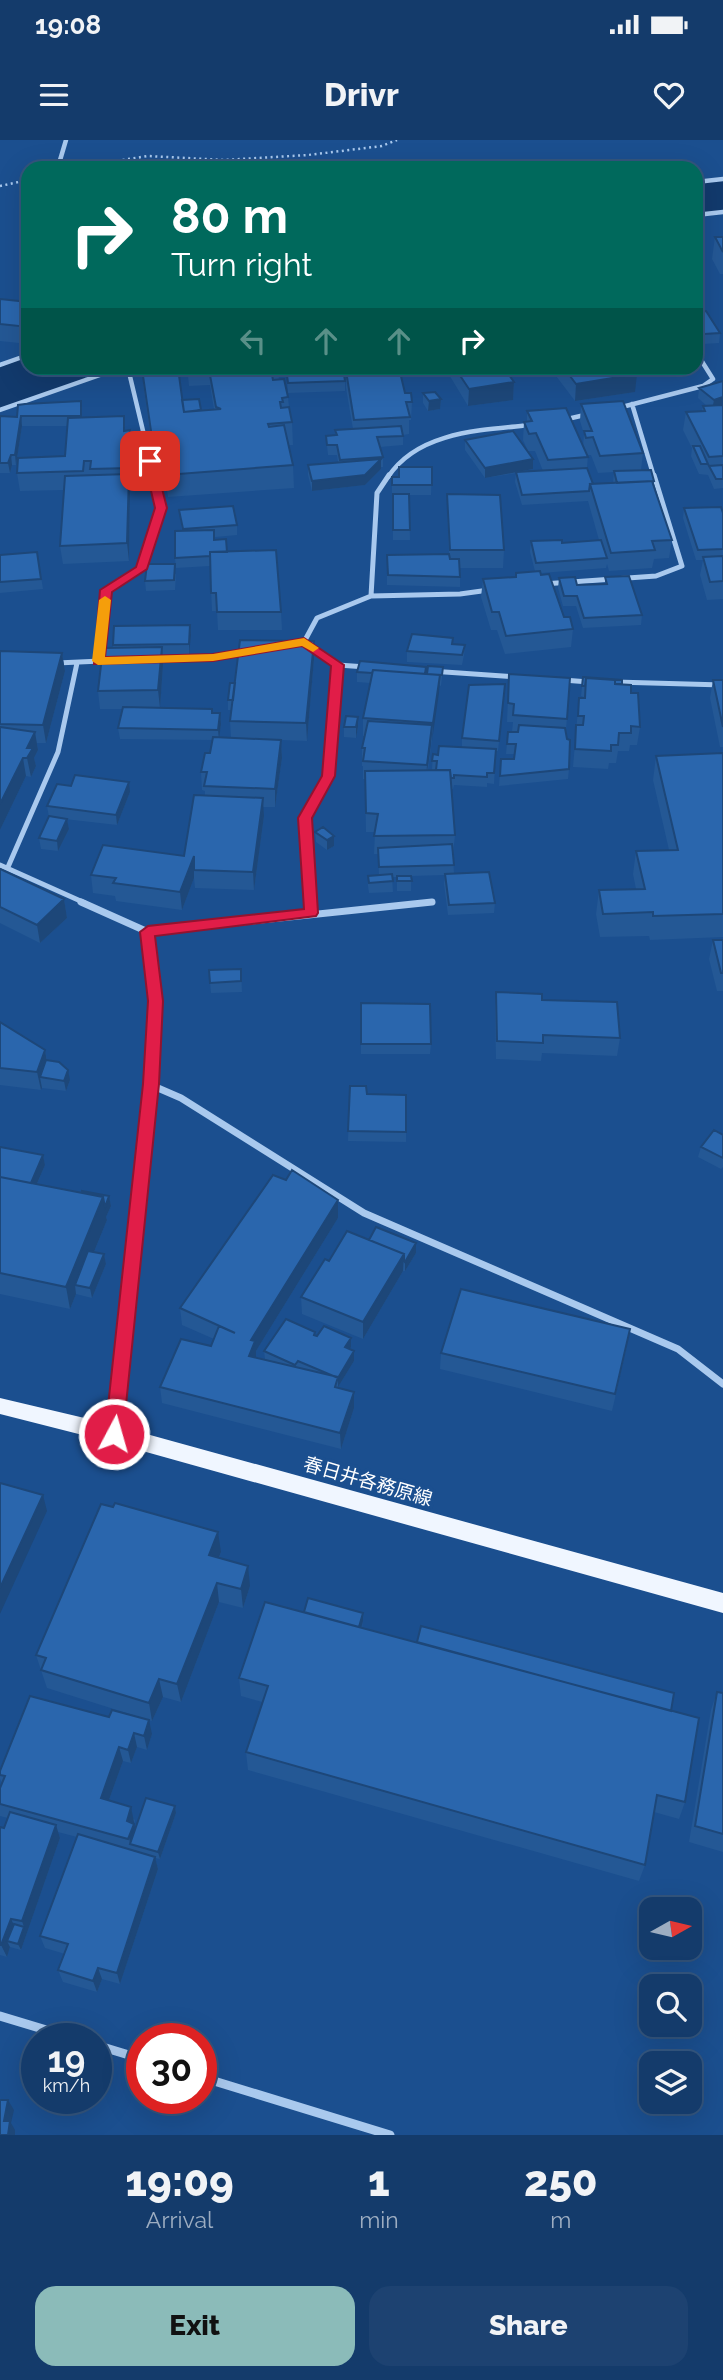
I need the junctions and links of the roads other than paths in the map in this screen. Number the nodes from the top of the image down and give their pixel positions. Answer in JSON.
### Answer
{"nodes":[{"id":1,"x":66,"y":140,"type":"edge"},
{"id":2,"x":60,"y":161,"type":"edge"},
{"id":3,"x":723,"y":179,"type":"edge"},
{"id":4,"x":703,"y":181,"type":"edge"},
{"id":5,"x":723,"y":212,"type":"edge"},
{"id":6,"x":703,"y":214,"type":"edge"},
{"id":7,"x":21,"y":358,"type":"edge"},
{"id":8,"x":703,"y":363,"type":"edge"},
{"id":9,"x":0,"y":365,"type":"edge"},
{"id":10,"x":100,"y":375,"type":"edge"},
{"id":11,"x":130,"y":375,"type":"edge"},
{"id":12,"x":713,"y":379,"type":"junction"},
{"id":13,"x":723,"y":379,"type":"edge"},
{"id":14,"x":632,"y":404,"type":"junction"},
{"id":15,"x":0,"y":410,"type":"edge"},
{"id":16,"x":608,"y":410,"type":"edge"},
{"id":17,"x":596,"y":413,"type":"edge"},
{"id":18,"x":560,"y":421,"type":"edge"},
{"id":19,"x":536,"y":424,"type":"edge"},
{"id":20,"x":537,"y":585,"type":"edge"},
{"id":21,"x":498,"y":589,"type":"edge"},
{"id":22,"x":371,"y":596,"type":"junction"},
{"id":23,"x":304,"y":642,"type":"junction"},
{"id":24,"x":291,"y":644,"type":"edge"},
{"id":25,"x":252,"y":651,"type":"edge"},
{"id":26,"x":149,"y":659,"type":"edge"},
{"id":27,"x":98,"y":661,"type":"junction"},
{"id":28,"x":111,"y":661,"type":"edge"},
{"id":29,"x":51,"y":663,"type":"edge"},
{"id":30,"x":77,"y":663,"type":"junction"},
{"id":31,"x":338,"y":665,"type":"junction"},
{"id":32,"x":377,"y":668,"type":"edge"},
{"id":33,"x":404,"y":670,"type":"edge"},
{"id":34,"x":524,"y":678,"type":"edge"},
{"id":35,"x":551,"y":680,"type":"edge"},
{"id":36,"x":591,"y":682,"type":"edge"},
{"id":37,"x":604,"y":682,"type":"edge"},
{"id":38,"x":723,"y":685,"type":"edge"},
{"id":39,"x":0,"y":865,"type":"edge"},
{"id":40,"x":8,"y":867,"type":"junction"},
{"id":41,"x":432,"y":902,"type":"dead end"},
{"id":42,"x":311,"y":913,"type":"junction"},
{"id":43,"x":148,"y":932,"type":"junction"},
{"id":44,"x":151,"y":1084,"type":"junction"},
{"id":45,"x":723,"y":1384,"type":"edge"},
{"id":46,"x":0,"y":1406,"type":"edge"},
{"id":47,"x":114,"y":1434,"type":"junction"},
{"id":48,"x":723,"y":1603,"type":"edge"},
{"id":49,"x":0,"y":2015,"type":"edge"},
{"id":50,"x":25,"y":2023,"type":"edge"},
{"id":51,"x":217,"y":2082,"type":"edge"},
{"id":52,"x":390,"y":2135,"type":"edge"}],
"edges":[{"from":1,"to":2,"type":"street"},
{"from":3,"to":4,"type":"street"},
{"from":5,"to":6,"type":"street"},
{"from":7,"to":9,"type":"street"},
{"from":8,"to":12,"type":"street"},
{"from":10,"to":15,"type":"street"},
{"from":11,"to":27,"type":"street"},
{"from":12,"to":13,"type":"street"},
{"from":12,"to":14,"type":"street"},
{"from":14,"to":16,"type":"street"},
{"from":14,"to":20,"type":"street"},
{"from":17,"to":18,"type":"street"},
{"from":19,"to":22,"type":"street"},
{"from":21,"to":22,"type":"street"},
{"from":22,"to":23,"type":"street"},
{"from":23,"to":24,"type":"street"},
{"from":23,"to":31,"type":"street"},
{"from":25,"to":26,"type":"street"},
{"from":27,"to":28,"type":"street"},
{"from":27,"to":30,"type":"street"},
{"from":29,"to":30,"type":"street"},
{"from":30,"to":40,"type":"street"},
{"from":31,"to":32,"type":"street"},
{"from":31,"to":42,"type":"street"},
{"from":33,"to":34,"type":"street"},
{"from":35,"to":36,"type":"street"},
{"from":37,"to":38,"type":"street"},
{"from":39,"to":40,"type":"street"},
{"from":40,"to":43,"type":"street"},
{"from":41,"to":42,"type":"street"},
{"from":42,"to":43,"type":"street"},
{"from":43,"to":44,"type":"street"},
{"from":44,"to":45,"type":"street"},
{"from":44,"to":47,"type":"street"},
{"from":46,"to":47,"type":"main road","name":"春日井各務原線"},
{"from":47,"to":48,"type":"main road","name":"春日井各務原線"},
{"from":49,"to":50,"type":"street"},
{"from":51,"to":52,"type":"street"}]}
